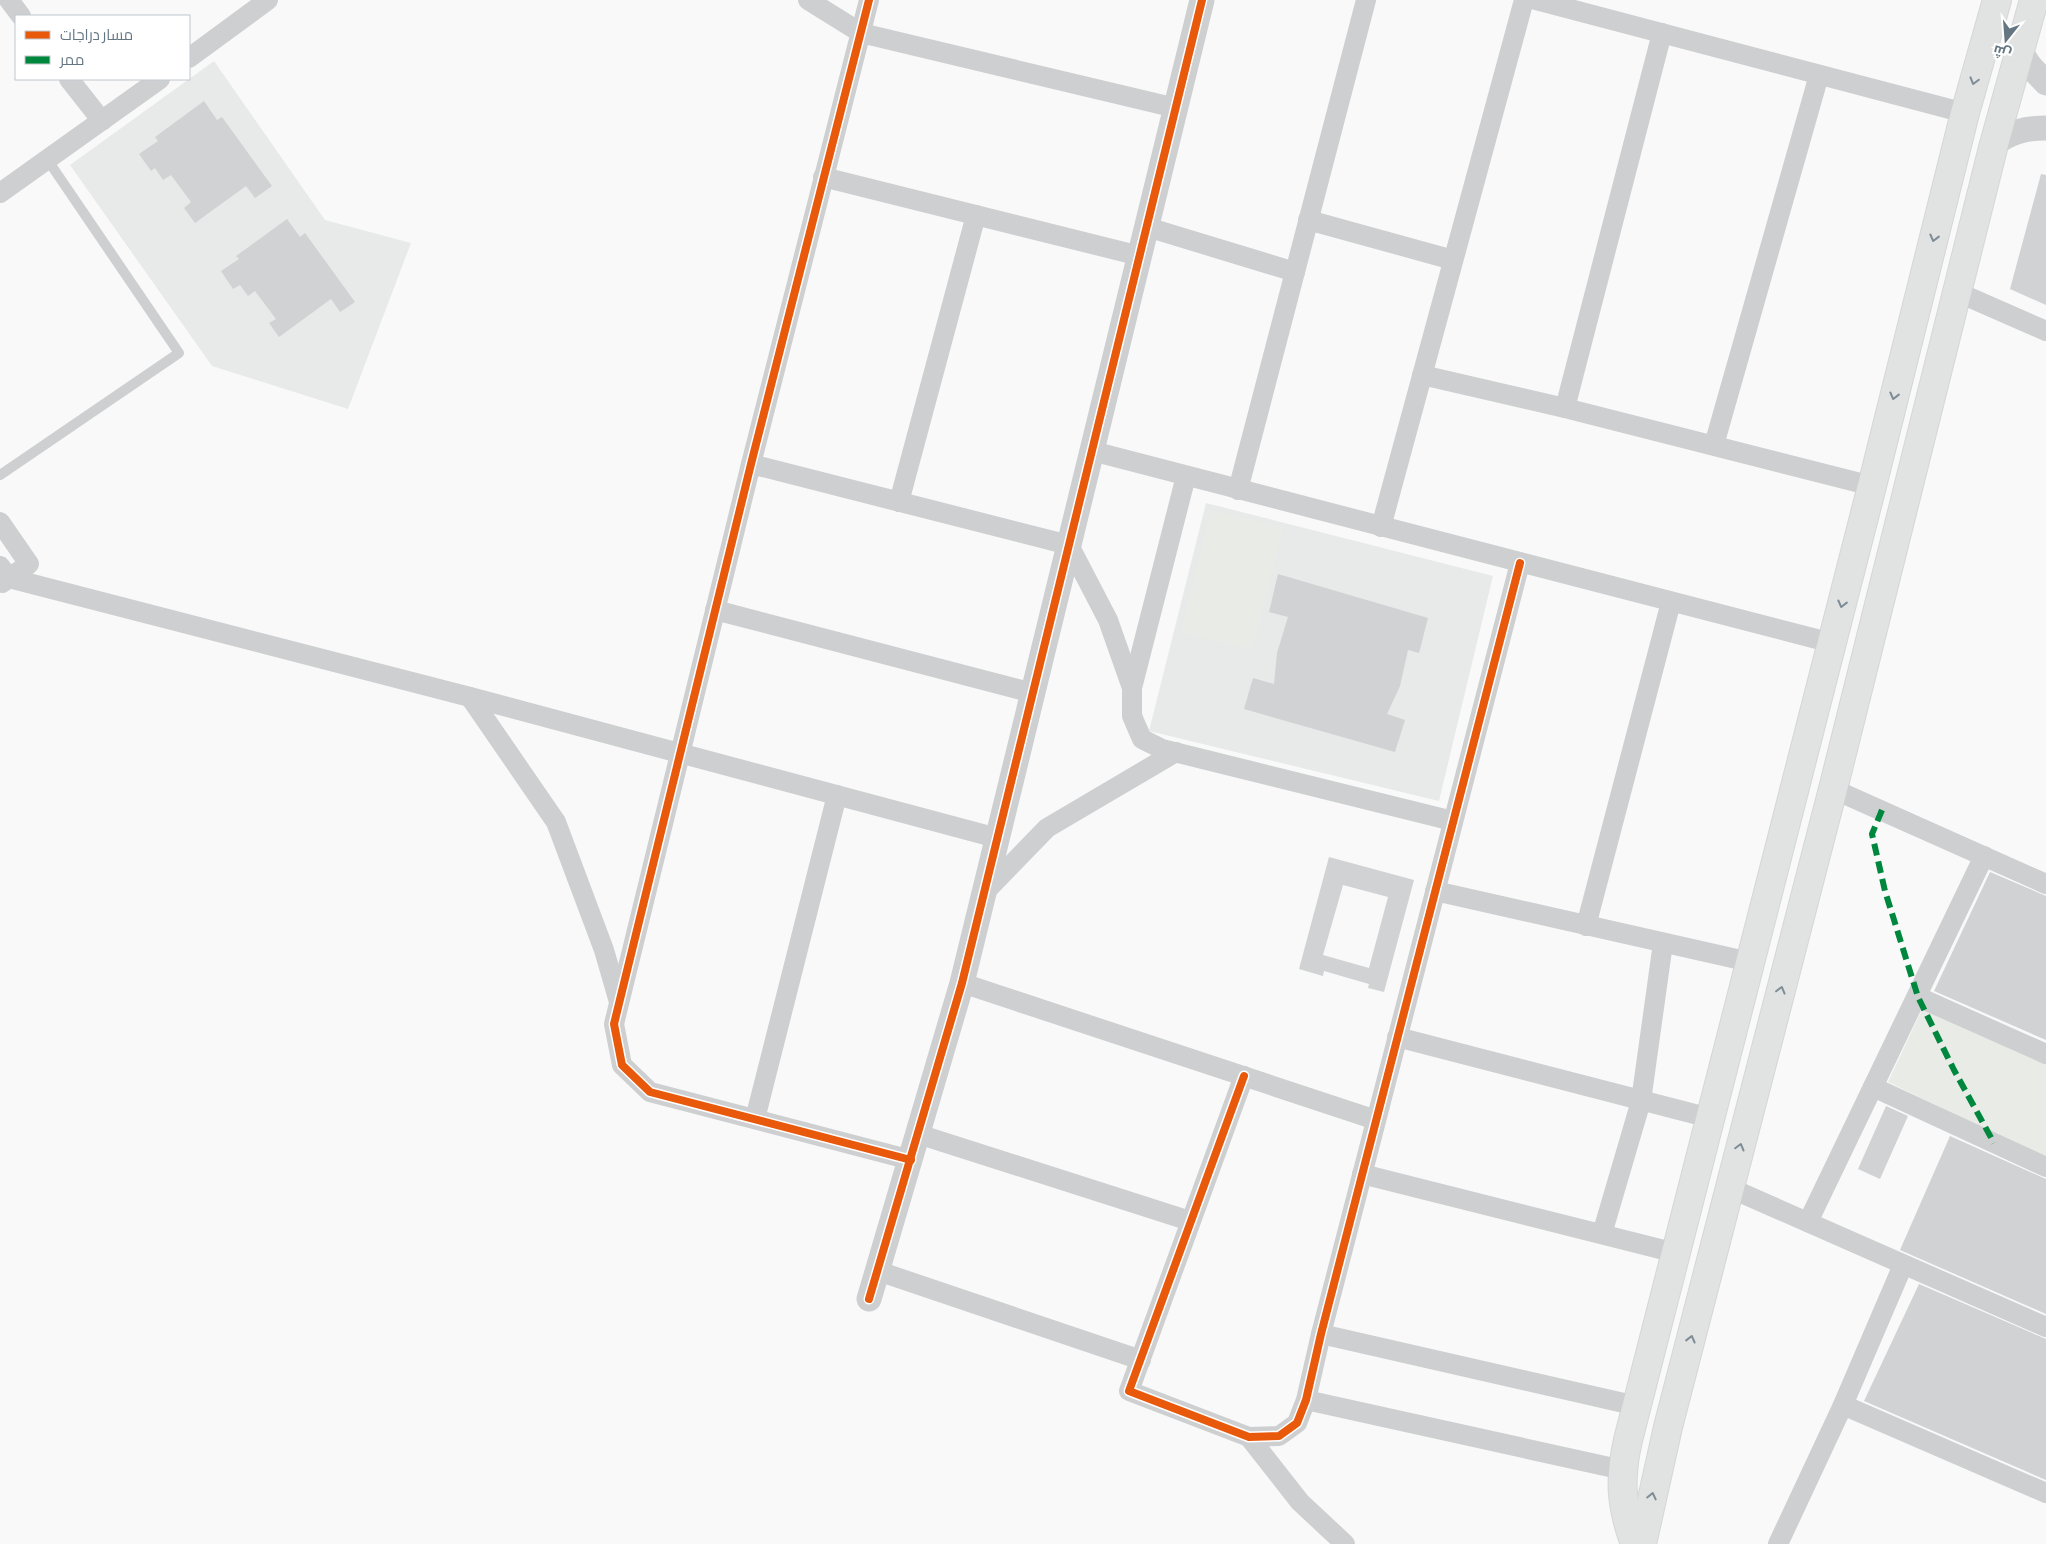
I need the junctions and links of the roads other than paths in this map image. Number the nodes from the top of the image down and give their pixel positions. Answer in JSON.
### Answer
{"nodes":[{"id":1,"x":4,"y":0,"type":"edge"},
{"id":2,"x":9,"y":0,"type":"edge"},
{"id":3,"x":268,"y":0,"type":"edge"},
{"id":4,"x":808,"y":0,"type":"edge"},
{"id":5,"x":869,"y":0,"type":"edge"},
{"id":6,"x":1202,"y":0,"type":"edge"},
{"id":7,"x":1366,"y":0,"type":"edge"},
{"id":8,"x":1524,"y":0,"type":"edge"},
{"id":9,"x":1997,"y":0,"type":"edge"},
{"id":10,"x":2034,"y":0,"type":"edge"},
{"id":11,"x":1543,"y":1,"type":"edge"},
{"id":12,"x":0,"y":3,"type":"edge"},
{"id":13,"x":20,"y":15,"type":"edge"},
{"id":14,"x":861,"y":33,"type":"junction"},
{"id":15,"x":1662,"y":33,"type":"junction"},
{"id":16,"x":2019,"y":50,"type":"junction"},
{"id":17,"x":190,"y":57,"type":"edge"},
{"id":18,"x":1820,"y":75,"type":"junction"},
{"id":19,"x":71,"y":80,"type":"edge"},
{"id":20,"x":159,"y":80,"type":"edge"},
{"id":21,"x":2046,"y":83,"type":"edge"},
{"id":22,"x":1176,"y":108,"type":"junction"},
{"id":23,"x":1964,"y":113,"type":"junction"},
{"id":24,"x":102,"y":121,"type":"junction"},
{"id":25,"x":2046,"y":128,"type":"edge"},
{"id":26,"x":1994,"y":144,"type":"junction"},
{"id":27,"x":47,"y":159,"type":"junction"},
{"id":28,"x":823,"y":177,"type":"junction"},
{"id":29,"x":0,"y":193,"type":"edge"},
{"id":30,"x":976,"y":215,"type":"junction"},
{"id":31,"x":1308,"y":220,"type":"junction"},
{"id":32,"x":1147,"y":226,"type":"junction"},
{"id":33,"x":1140,"y":256,"type":"junction"},
{"id":34,"x":1453,"y":260,"type":"junction"},
{"id":35,"x":1295,"y":272,"type":"junction"},
{"id":36,"x":1957,"y":292,"type":"junction"},
{"id":37,"x":2046,"y":331,"type":"edge"},
{"id":38,"x":1422,"y":375,"type":"junction"},
{"id":39,"x":1565,"y":408,"type":"junction"},
{"id":40,"x":1714,"y":445,"type":"junction"},
{"id":41,"x":1092,"y":451,"type":"junction"},
{"id":42,"x":751,"y":464,"type":"junction"},
{"id":43,"x":0,"y":475,"type":"edge"},
{"id":44,"x":1186,"y":476,"type":"junction"},
{"id":45,"x":1238,"y":490,"type":"junction"},
{"id":46,"x":1870,"y":492,"type":"junction"},
{"id":47,"x":899,"y":502,"type":"junction"},
{"id":48,"x":1903,"y":509,"type":"junction"},
{"id":49,"x":0,"y":522,"type":"edge"},
{"id":50,"x":1381,"y":527,"type":"junction"},
{"id":51,"x":1069,"y":545,"type":"junction"},
{"id":52,"x":1520,"y":562,"type":"junction"},
{"id":53,"x":1851,"y":570,"type":"junction"},
{"id":54,"x":3,"y":576,"type":"edge"},
{"id":55,"x":1886,"y":578,"type":"junction"},
{"id":56,"x":1671,"y":602,"type":"junction"},
{"id":57,"x":715,"y":610,"type":"junction"},
{"id":58,"x":1832,"y":644,"type":"junction"},
{"id":59,"x":1132,"y":688,"type":"junction"},
{"id":60,"x":1033,"y":693,"type":"junction"},
{"id":61,"x":470,"y":697,"type":"junction"},
{"id":62,"x":1176,"y":752,"type":"junction"},
{"id":63,"x":680,"y":753,"type":"junction"},
{"id":64,"x":1833,"y":789,"type":"junction"},
{"id":65,"x":837,"y":795,"type":"junction"},
{"id":66,"x":1453,"y":821,"type":"junction"},
{"id":67,"x":998,"y":838,"type":"junction"},
{"id":68,"x":1984,"y":856,"type":"junction"},
{"id":69,"x":2046,"y":884,"type":"edge"},
{"id":70,"x":1435,"y":891,"type":"junction"},
{"id":71,"x":984,"y":893,"type":"junction"},
{"id":72,"x":1586,"y":926,"type":"junction"},
{"id":73,"x":1663,"y":943,"type":"junction"},
{"id":74,"x":1750,"y":962,"type":"junction"},
{"id":75,"x":962,"y":983,"type":"junction"},
{"id":76,"x":1918,"y":997,"type":"junction"},
{"id":77,"x":619,"y":1002,"type":"junction"},
{"id":78,"x":1397,"y":1038,"type":"junction"},
{"id":79,"x":2046,"y":1054,"type":"edge"},
{"id":80,"x":1244,"y":1076,"type":"junction"},
{"id":81,"x":1873,"y":1087,"type":"junction"},
{"id":82,"x":1641,"y":1101,"type":"junction"},
{"id":83,"x":1710,"y":1118,"type":"junction"},
{"id":84,"x":754,"y":1119,"type":"junction"},
{"id":85,"x":1376,"y":1120,"type":"junction"},
{"id":86,"x":918,"y":1134,"type":"junction"},
{"id":87,"x":911,"y":1160,"type":"junction"},
{"id":88,"x":2046,"y":1167,"type":"edge"},
{"id":89,"x":1362,"y":1174,"type":"junction"},
{"id":90,"x":1730,"y":1188,"type":"junction"},
{"id":91,"x":1190,"y":1221,"type":"junction"},
{"id":92,"x":1808,"y":1222,"type":"junction"},
{"id":93,"x":1602,"y":1234,"type":"junction"},
{"id":94,"x":1676,"y":1253,"type":"junction"},
{"id":95,"x":1903,"y":1265,"type":"junction"},
{"id":96,"x":878,"y":1272,"type":"junction"},
{"id":97,"x":869,"y":1299,"type":"dead end"},
{"id":98,"x":2046,"y":1327,"type":"edge"},
{"id":99,"x":1321,"y":1334,"type":"junction"},
{"id":100,"x":1141,"y":1360,"type":"junction"},
{"id":101,"x":1306,"y":1400,"type":"junction"},
{"id":102,"x":1842,"y":1405,"type":"junction"},
{"id":103,"x":1636,"y":1406,"type":"junction"},
{"id":104,"x":1249,"y":1437,"type":"junction"},
{"id":105,"x":1623,"y":1470,"type":"junction"},
{"id":106,"x":2046,"y":1494,"type":"edge"},
{"id":107,"x":1345,"y":1544,"type":"edge"},
{"id":108,"x":1635,"y":1544,"type":"edge"},
{"id":109,"x":1642,"y":1544,"type":"edge"},
{"id":110,"x":1778,"y":1544,"type":"edge"}],
"edges":[{"from":1,"to":12,"type":"street"},
{"from":2,"to":13,"type":"street"},
{"from":3,"to":17,"type":"street"},
{"from":4,"to":14,"type":"street"},
{"from":5,"to":14,"type":"street"},
{"from":6,"to":22,"type":"street"},
{"from":7,"to":31,"type":"street"},
{"from":8,"to":34,"type":"street"},
{"from":9,"to":23,"type":"main road","one_way":true},
{"from":10,"to":16,"type":"main road"},
{"from":11,"to":15,"type":"street"},
{"from":14,"to":22,"type":"street"},
{"from":14,"to":28,"type":"street"},
{"from":15,"to":18,"type":"street"},
{"from":15,"to":39,"type":"street"},
{"from":16,"to":21,"type":"street"},
{"from":16,"to":26,"type":"main road"},
{"from":18,"to":23,"type":"street"},
{"from":18,"to":40,"type":"street"},
{"from":19,"to":24,"type":"street"},
{"from":20,"to":24,"type":"street"},
{"from":22,"to":32,"type":"street"},
{"from":23,"to":46,"type":"main road","one_way":true},
{"from":24,"to":27,"type":"street"},
{"from":25,"to":26,"type":"street"},
{"from":26,"to":36,"type":"main road"},
{"from":27,"to":29,"type":"street"},
{"from":27,"to":43,"type":"lane"},
{"from":28,"to":30,"type":"street"},
{"from":28,"to":42,"type":"street"},
{"from":30,"to":33,"type":"street"},
{"from":30,"to":47,"type":"street"},
{"from":31,"to":34,"type":"street"},
{"from":31,"to":35,"type":"street"},
{"from":32,"to":33,"type":"street"},
{"from":32,"to":35,"type":"street"},
{"from":33,"to":41,"type":"street"},
{"from":34,"to":38,"type":"street"},
{"from":35,"to":45,"type":"street"},
{"from":36,"to":37,"type":"street"},
{"from":36,"to":48,"type":"main road"},
{"from":38,"to":39,"type":"street"},
{"from":38,"to":50,"type":"street"},
{"from":39,"to":40,"type":"street"},
{"from":40,"to":46,"type":"street"},
{"from":41,"to":44,"type":"street"},
{"from":41,"to":51,"type":"street"},
{"from":42,"to":47,"type":"street"},
{"from":42,"to":57,"type":"street"},
{"from":44,"to":45,"type":"street"},
{"from":44,"to":59,"type":"street"},
{"from":45,"to":50,"type":"street"},
{"from":46,"to":48,"type":"main road"},
{"from":46,"to":53,"type":"main road"},
{"from":47,"to":51,"type":"street"},
{"from":48,"to":55,"type":"main road"},
{"from":49,"to":54,"type":"street"},
{"from":50,"to":52,"type":"street"},
{"from":51,"to":59,"type":"street"},
{"from":51,"to":60,"type":"street"},
{"from":52,"to":56,"type":"street"},
{"from":52,"to":66,"type":"street"},
{"from":53,"to":55,"type":"main road"},
{"from":53,"to":58,"type":"main road","one_way":true},
{"from":54,"to":61,"type":"street"},
{"from":55,"to":64,"type":"main road"},
{"from":56,"to":58,"type":"street"},
{"from":56,"to":72,"type":"street"},
{"from":57,"to":60,"type":"street"},
{"from":57,"to":63,"type":"street"},
{"from":58,"to":74,"type":"main road"},
{"from":59,"to":62,"type":"street"},
{"from":60,"to":67,"type":"street"},
{"from":61,"to":63,"type":"street"},
{"from":61,"to":77,"type":"street"},
{"from":62,"to":66,"type":"street"},
{"from":62,"to":71,"type":"street"},
{"from":63,"to":65,"type":"street"},
{"from":63,"to":77,"type":"street"},
{"from":64,"to":68,"type":"street"},
{"from":90,"to":64,"type":"main road","one_way":true},
{"from":65,"to":67,"type":"street"},
{"from":65,"to":84,"type":"street"},
{"from":66,"to":70,"type":"street"},
{"from":67,"to":71,"type":"street"},
{"from":68,"to":69,"type":"street"},
{"from":68,"to":76,"type":"street"},
{"from":70,"to":72,"type":"street"},
{"from":70,"to":78,"type":"street"},
{"from":71,"to":75,"type":"street"},
{"from":72,"to":73,"type":"street"},
{"from":73,"to":74,"type":"street"},
{"from":73,"to":82,"type":"street"},
{"from":74,"to":83,"type":"main road"},
{"from":75,"to":80,"type":"street"},
{"from":75,"to":86,"type":"street"},
{"from":76,"to":79,"type":"street"},
{"from":76,"to":81,"type":"street"},
{"from":77,"to":84,"type":"street"},
{"from":78,"to":82,"type":"street"},
{"from":78,"to":85,"type":"street"},
{"from":80,"to":85,"type":"street"},
{"from":80,"to":91,"type":"street"},
{"from":81,"to":88,"type":"street"},
{"from":81,"to":92,"type":"street"},
{"from":82,"to":83,"type":"street"},
{"from":82,"to":93,"type":"street"},
{"from":83,"to":94,"type":"main road"},
{"from":84,"to":87,"type":"street"},
{"from":85,"to":89,"type":"street"},
{"from":86,"to":87,"type":"street"},
{"from":86,"to":91,"type":"street"},
{"from":87,"to":96,"type":"street"},
{"from":89,"to":93,"type":"street"},
{"from":89,"to":99,"type":"street"},
{"from":90,"to":92,"type":"street"},
{"from":109,"to":90,"type":"main road","one_way":true},
{"from":91,"to":100,"type":"street"},
{"from":92,"to":95,"type":"street"},
{"from":93,"to":94,"type":"street"},
{"from":94,"to":103,"type":"main road"},
{"from":95,"to":98,"type":"street"},
{"from":95,"to":102,"type":"street"},
{"from":96,"to":97,"type":"street"},
{"from":96,"to":100,"type":"street"},
{"from":99,"to":101,"type":"street"},
{"from":99,"to":103,"type":"street"},
{"from":100,"to":104,"type":"street"},
{"from":101,"to":104,"type":"street"},
{"from":101,"to":105,"type":"street"},
{"from":102,"to":106,"type":"street"},
{"from":102,"to":110,"type":"street"},
{"from":103,"to":105,"type":"main road"},
{"from":104,"to":107,"type":"street"},
{"from":105,"to":108,"type":"main road"}]}
